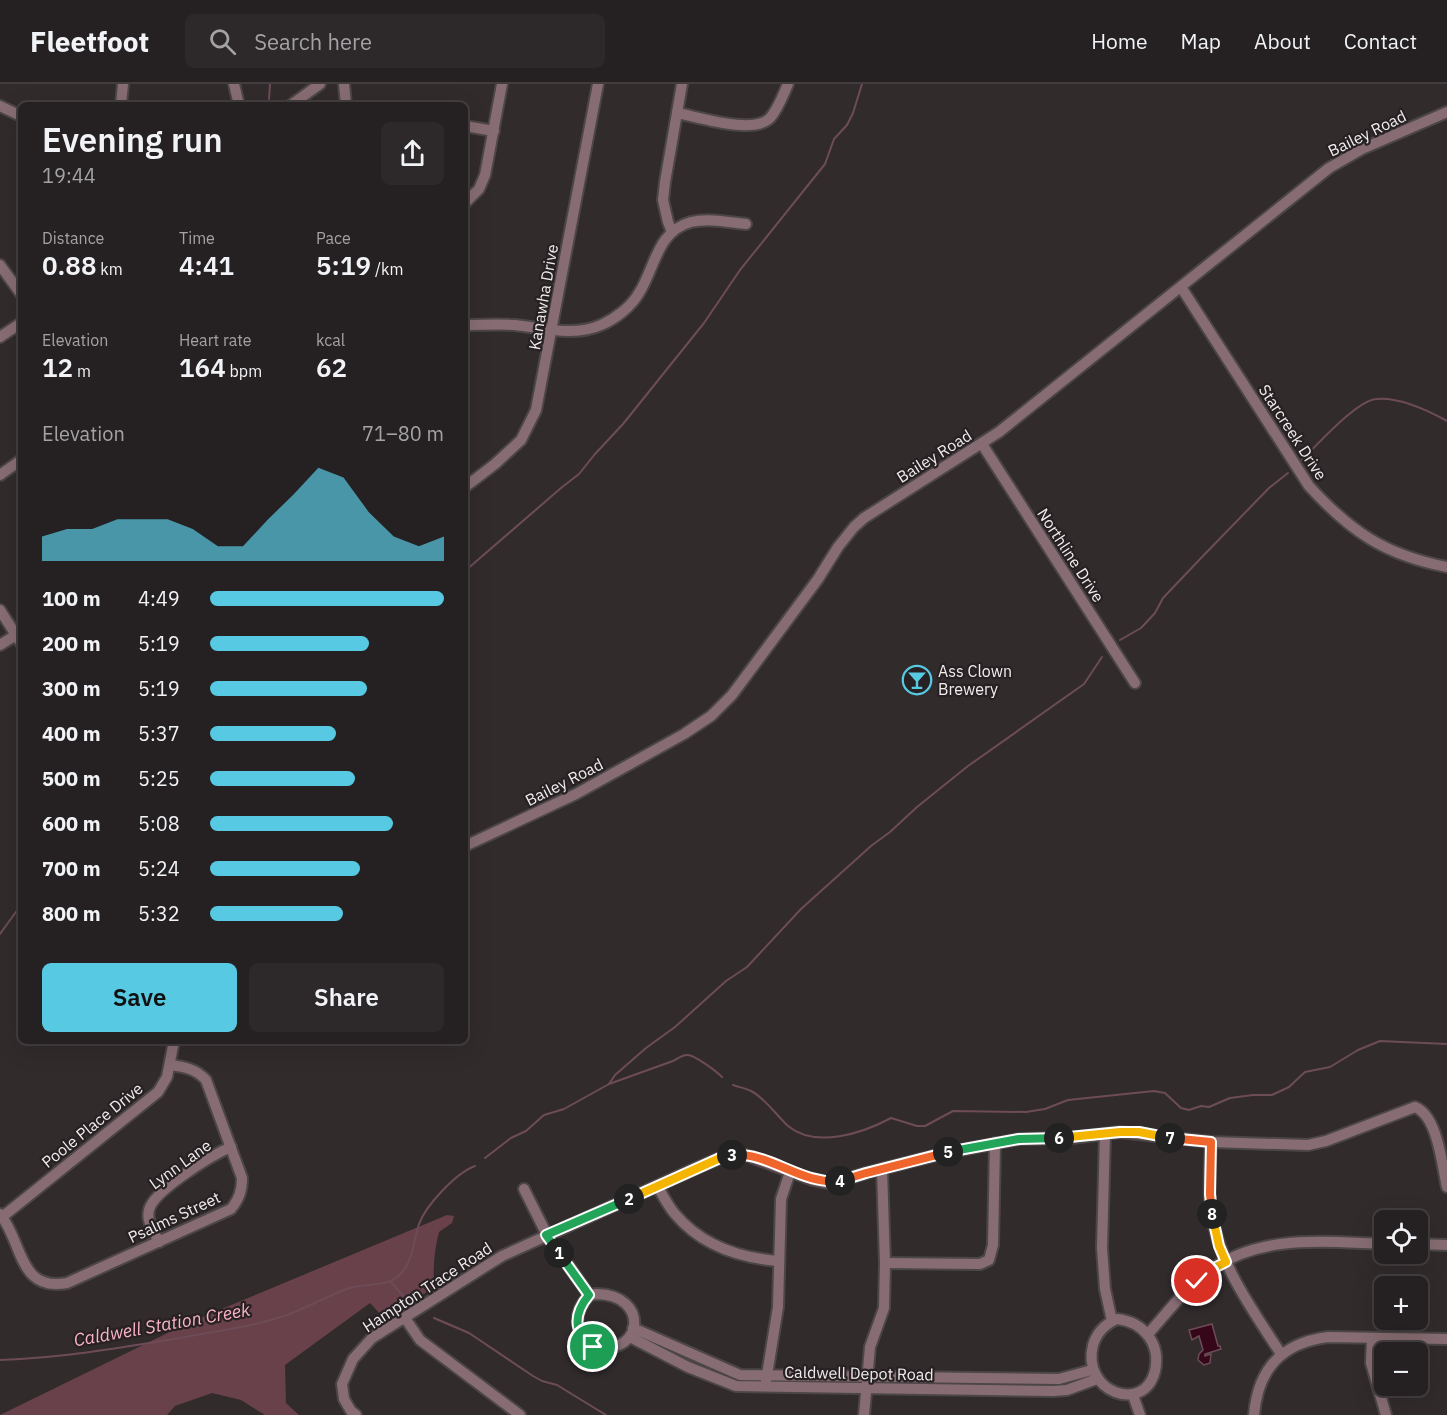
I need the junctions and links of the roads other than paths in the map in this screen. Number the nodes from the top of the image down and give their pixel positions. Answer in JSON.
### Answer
{"nodes":[{"id":1,"x":123,"y":84,"type":"edge"},
{"id":2,"x":234,"y":84,"type":"edge"},
{"id":3,"x":320,"y":84,"type":"edge"},
{"id":4,"x":344,"y":84,"type":"edge"},
{"id":5,"x":502,"y":84,"type":"edge"},
{"id":6,"x":598,"y":84,"type":"edge"},
{"id":7,"x":682,"y":84,"type":"edge"},
{"id":8,"x":788,"y":84,"type":"edge"},
{"id":9,"x":121,"y":102,"type":"edge"},
{"id":10,"x":238,"y":102,"type":"edge"},
{"id":11,"x":295,"y":102,"type":"edge"},
{"id":12,"x":346,"y":102,"type":"edge"},
{"id":13,"x":0,"y":106,"type":"edge"},
{"id":14,"x":1447,"y":112,"type":"edge"},
{"id":15,"x":677,"y":113,"type":"junction"},
{"id":16,"x":18,"y":115,"type":"edge"},
{"id":17,"x":468,"y":127,"type":"edge"},
{"id":18,"x":494,"y":131,"type":"junction"},
{"id":19,"x":468,"y":200,"type":"edge"},
{"id":20,"x":746,"y":224,"type":"dead end"},
{"id":21,"x":672,"y":232,"type":"junction"},
{"id":22,"x":0,"y":265,"type":"edge"},
{"id":23,"x":1181,"y":287,"type":"junction"},
{"id":24,"x":18,"y":290,"type":"edge"},
{"id":25,"x":18,"y":325,"type":"edge"},
{"id":26,"x":468,"y":325,"type":"edge"},
{"id":27,"x":551,"y":330,"type":"junction"},
{"id":28,"x":0,"y":338,"type":"edge"},
{"id":29,"x":981,"y":444,"type":"junction"},
{"id":30,"x":18,"y":462,"type":"edge"},
{"id":31,"x":0,"y":475,"type":"edge"},
{"id":32,"x":468,"y":485,"type":"edge"},
{"id":33,"x":1447,"y":567,"type":"edge"},
{"id":34,"x":0,"y":610,"type":"edge"},
{"id":35,"x":18,"y":639,"type":"edge"},
{"id":36,"x":0,"y":645,"type":"edge"},
{"id":37,"x":1135,"y":683,"type":"dead end"},
{"id":38,"x":468,"y":845,"type":"edge"},
{"id":39,"x":174,"y":1044,"type":"edge"},
{"id":40,"x":171,"y":1065,"type":"junction"},
{"id":41,"x":1105,"y":1134,"type":"junction"},
{"id":42,"x":1211,"y":1142,"type":"junction"},
{"id":43,"x":995,"y":1143,"type":"junction"},
{"id":44,"x":231,"y":1147,"type":"junction"},
{"id":45,"x":882,"y":1169,"type":"junction"},
{"id":46,"x":790,"y":1172,"type":"junction"},
{"id":47,"x":657,"y":1186,"type":"junction"},
{"id":48,"x":1447,"y":1187,"type":"edge"},
{"id":49,"x":524,"y":1189,"type":"dead end"},
{"id":50,"x":1,"y":1215,"type":"edge"},
{"id":51,"x":546,"y":1235,"type":"junction"},
{"id":52,"x":159,"y":1242,"type":"junction"},
{"id":53,"x":1374,"y":1244,"type":"edge"},
{"id":54,"x":1428,"y":1244,"type":"edge"},
{"id":55,"x":1447,"y":1245,"type":"edge"},
{"id":56,"x":779,"y":1261,"type":"junction"},
{"id":57,"x":1226,"y":1262,"type":"junction"},
{"id":58,"x":885,"y":1263,"type":"junction"},
{"id":59,"x":589,"y":1295,"type":"junction"},
{"id":60,"x":405,"y":1318,"type":"junction"},
{"id":61,"x":1112,"y":1321,"type":"junction"},
{"id":62,"x":632,"y":1332,"type":"junction"},
{"id":63,"x":1148,"y":1334,"type":"junction"},
{"id":64,"x":1372,"y":1338,"type":"junction"},
{"id":65,"x":1447,"y":1340,"type":"edge"},
{"id":66,"x":1281,"y":1354,"type":"junction"},
{"id":67,"x":768,"y":1375,"type":"junction"},
{"id":68,"x":1095,"y":1375,"type":"junction"},
{"id":69,"x":868,"y":1382,"type":"junction"},
{"id":70,"x":765,"y":1387,"type":"junction"},
{"id":71,"x":1134,"y":1398,"type":"junction"},
{"id":72,"x":356,"y":1415,"type":"edge"},
{"id":73,"x":520,"y":1415,"type":"edge"},
{"id":74,"x":864,"y":1415,"type":"edge"},
{"id":75,"x":1140,"y":1415,"type":"edge"},
{"id":76,"x":1254,"y":1415,"type":"edge"},
{"id":77,"x":1386,"y":1415,"type":"edge"}],
"edges":[{"from":1,"to":9,"type":"street"},
{"from":2,"to":10,"type":"street"},
{"from":3,"to":11,"type":"street"},
{"from":4,"to":12,"type":"street"},
{"from":5,"to":18,"type":"street"},
{"from":6,"to":27,"type":"street","name":"Kanawha Drive"},
{"from":7,"to":15,"type":"street"},
{"from":8,"to":15,"type":"street"},
{"from":13,"to":16,"type":"street"},
{"from":14,"to":23,"type":"street","name":"Bailey Road"},
{"from":15,"to":21,"type":"street"},
{"from":17,"to":18,"type":"street"},
{"from":18,"to":19,"type":"street"},
{"from":20,"to":21,"type":"street"},
{"from":21,"to":27,"type":"street"},
{"from":22,"to":24,"type":"street"},
{"from":23,"to":29,"type":"street","name":"Bailey Road"},
{"from":23,"to":33,"type":"street","name":"Starcreek Drive"},
{"from":25,"to":28,"type":"street"},
{"from":26,"to":27,"type":"street"},
{"from":27,"to":32,"type":"street","name":"Kanawha Drive"},
{"from":29,"to":37,"type":"street","name":"Northline Drive"},
{"from":29,"to":38,"type":"street","name":"Bailey Road"},
{"from":30,"to":31,"type":"street"},
{"from":34,"to":35,"type":"street"},
{"from":35,"to":36,"type":"street"},
{"from":39,"to":40,"type":"street","name":"Poole Place Drive"},
{"from":40,"to":44,"type":"street","name":"Psalms Street"},
{"from":40,"to":50,"type":"street","name":"Poole Place Drive"},
{"from":41,"to":42,"type":"street","name":"Hampton Trace Road"},
{"from":41,"to":43,"type":"street","name":"Hampton Trace Road"},
{"from":41,"to":61,"type":"street"},
{"from":42,"to":48,"type":"street","name":"Hampton Trace Road"},
{"from":42,"to":57,"type":"street"},
{"from":43,"to":45,"type":"street","name":"Hampton Trace Road"},
{"from":43,"to":58,"type":"street"},
{"from":44,"to":52,"type":"street","name":"Lynn Lane"},
{"from":44,"to":52,"type":"street","name":"Psalms Street"},
{"from":45,"to":46,"type":"street","name":"Hampton Trace Road"},
{"from":45,"to":58,"type":"street"},
{"from":46,"to":47,"type":"street","name":"Hampton Trace Road"},
{"from":46,"to":56,"type":"street"},
{"from":47,"to":51,"type":"street","name":"Hampton Trace Road"},
{"from":47,"to":56,"type":"street"},
{"from":49,"to":51,"type":"street"},
{"from":50,"to":52,"type":"street","name":"Psalms Street"},
{"from":51,"to":59,"type":"street"},
{"from":51,"to":60,"type":"street","name":"Hampton Trace Road"},
{"from":53,"to":57,"type":"street"},
{"from":54,"to":55,"type":"street"},
{"from":56,"to":67,"type":"street"},
{"from":57,"to":63,"type":"street"},
{"from":57,"to":66,"type":"street"},
{"from":58,"to":69,"type":"street"},
{"from":59,"to":62,"type":"street"},
{"from":59,"to":62,"type":"street"},
{"from":60,"to":72,"type":"street","name":"Hampton Trace Road"},
{"from":60,"to":73,"type":"street"},
{"from":61,"to":63,"type":"street"},
{"from":61,"to":68,"type":"street"},
{"from":62,"to":67,"type":"street","name":"Caldwell Depot Road"},
{"from":62,"to":70,"type":"street","name":"Caldwell Depot Road"},
{"from":63,"to":71,"type":"street"},
{"from":64,"to":65,"type":"street"},
{"from":64,"to":66,"type":"street"},
{"from":64,"to":77,"type":"street"},
{"from":66,"to":76,"type":"street"},
{"from":67,"to":69,"type":"street","name":"Caldwell Depot Road"},
{"from":67,"to":70,"type":"street"},
{"from":68,"to":69,"type":"street","name":"Caldwell Depot Road"},
{"from":68,"to":71,"type":"street"},
{"from":69,"to":70,"type":"street","name":"Caldwell Depot Road"},
{"from":69,"to":74,"type":"street"},
{"from":71,"to":75,"type":"street"}]}
